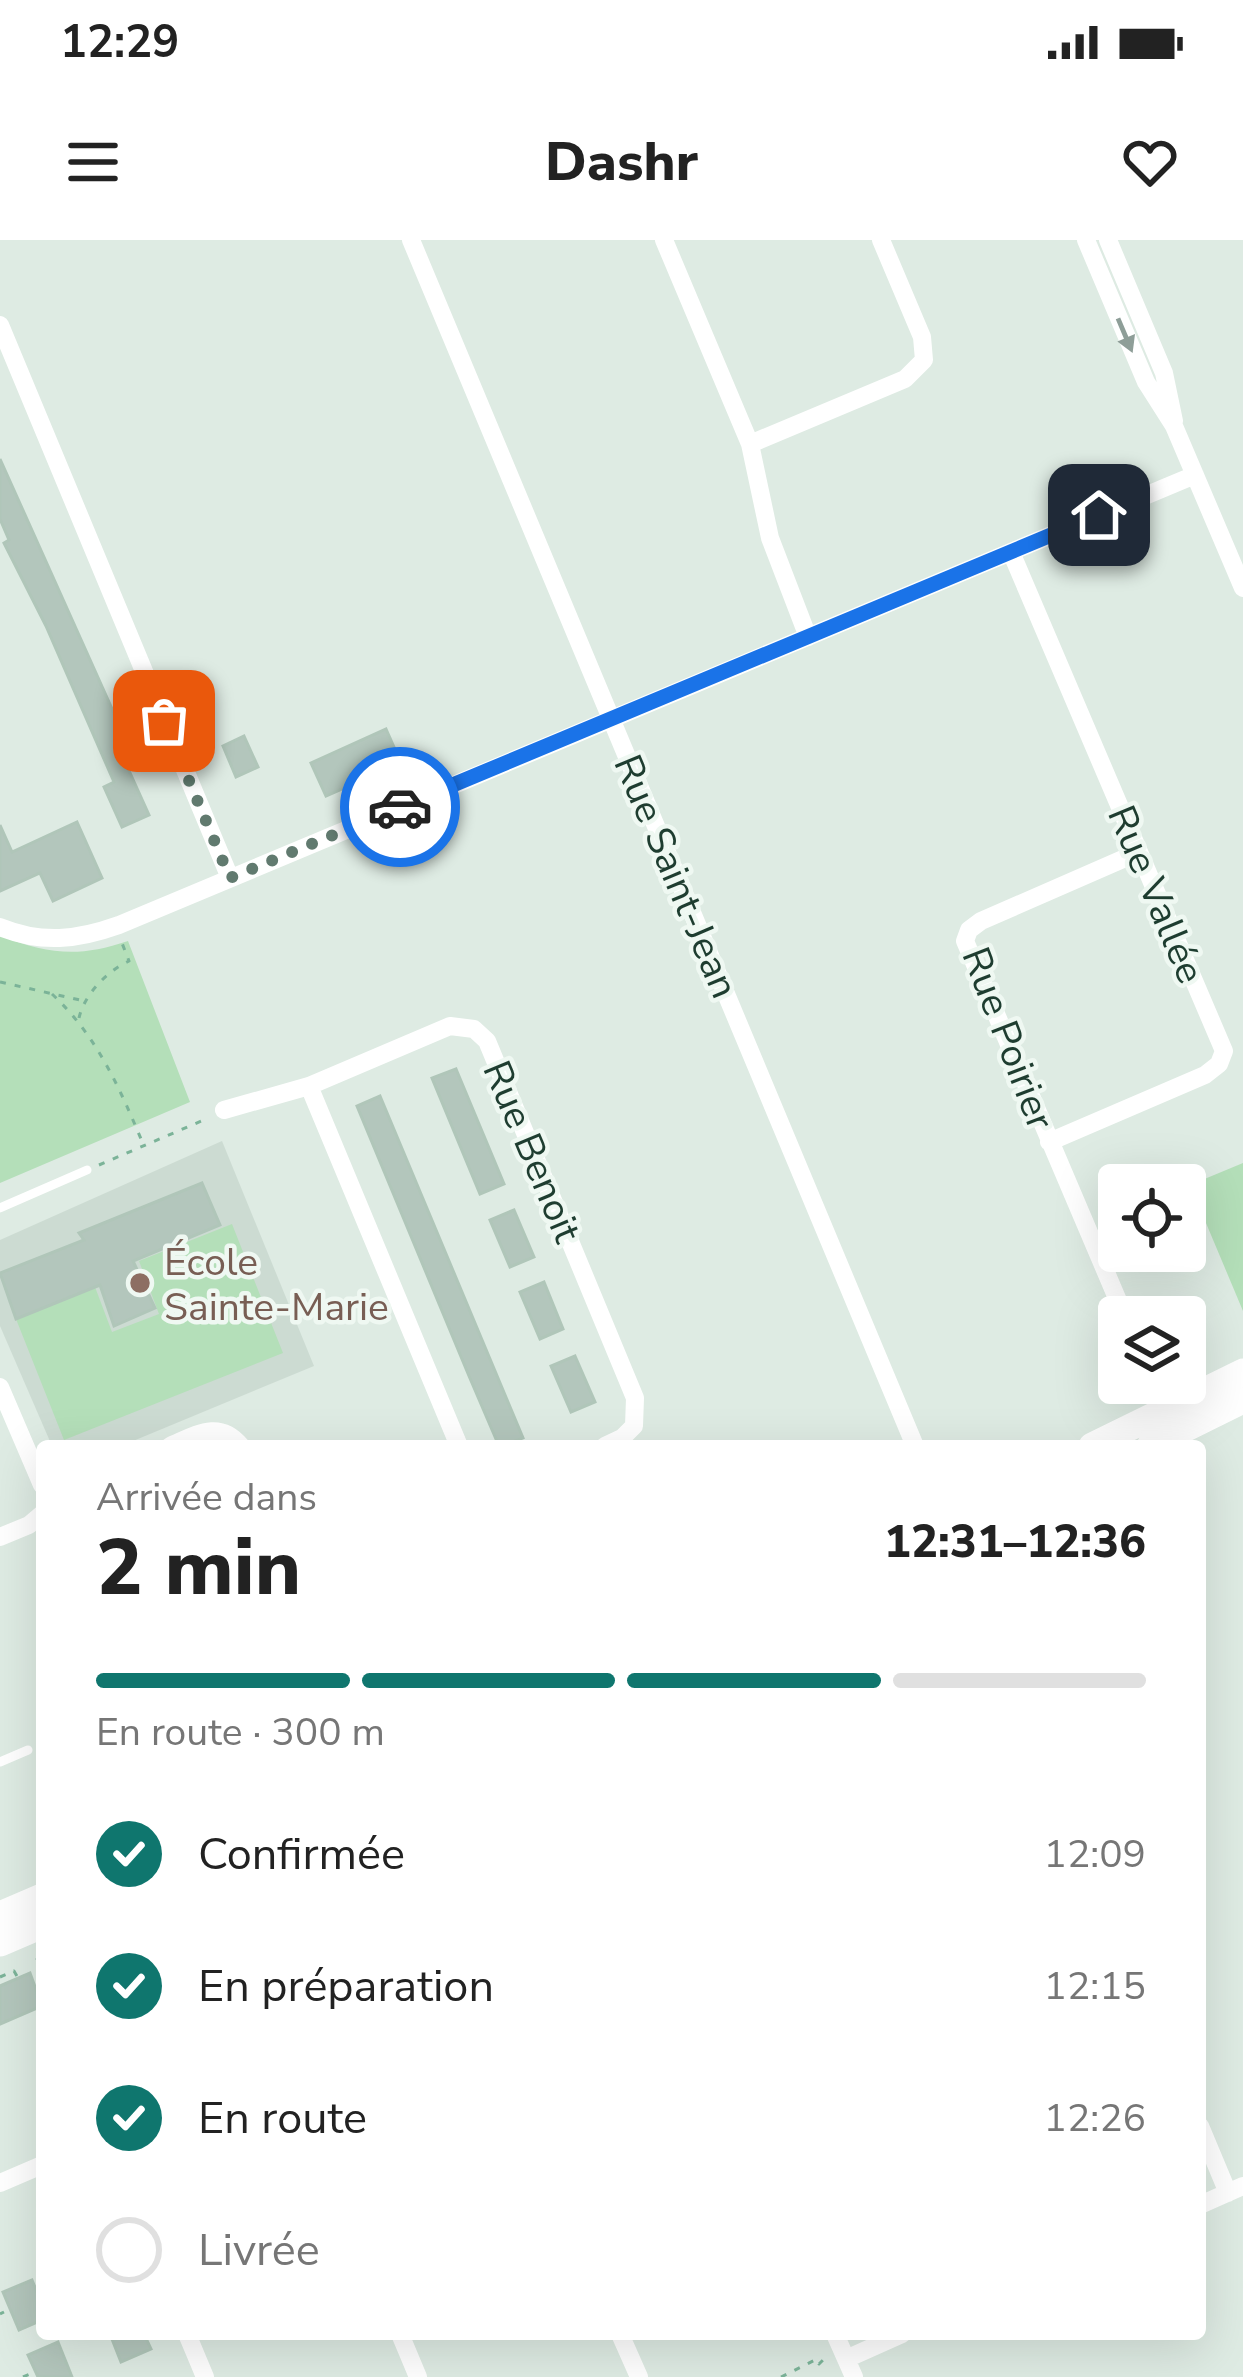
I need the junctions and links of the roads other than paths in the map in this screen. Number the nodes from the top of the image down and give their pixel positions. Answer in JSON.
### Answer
{"nodes":[{"id":1,"x":411,"y":240,"type":"edge"},
{"id":2,"x":664,"y":240,"type":"edge"},
{"id":3,"x":881,"y":240,"type":"edge"},
{"id":4,"x":1085,"y":240,"type":"edge"},
{"id":5,"x":1108,"y":240,"type":"edge"},
{"id":6,"x":0,"y":325,"type":"edge"},
{"id":7,"x":1174,"y":426,"type":"junction"},
{"id":8,"x":750,"y":444,"type":"junction"},
{"id":9,"x":1195,"y":476,"type":"junction"},
{"id":10,"x":1011,"y":552,"type":"junction"},
{"id":11,"x":1243,"y":588,"type":"edge"},
{"id":12,"x":808,"y":637,"type":"junction"},
{"id":13,"x":611,"y":719,"type":"junction"},
{"id":14,"x":1139,"y":853,"type":"junction"},
{"id":15,"x":230,"y":878,"type":"junction"},
{"id":16,"x":0,"y":927,"type":"edge"},
{"id":17,"x":309,"y":1086,"type":"junction"},
{"id":18,"x":224,"y":1110,"type":"road end"},
{"id":19,"x":1049,"y":1142,"type":"junction"},
{"id":20,"x":88,"y":1170,"type":"road end"},
{"id":21,"x":0,"y":1208,"type":"edge"},
{"id":22,"x":1116,"y":1296,"type":"edge"},
{"id":23,"x":1243,"y":1372,"type":"edge"},
{"id":24,"x":0,"y":1387,"type":"edge"},
{"id":25,"x":1243,"y":1400,"type":"edge"},
{"id":26,"x":1164,"y":1430,"type":"edge"},
{"id":27,"x":188,"y":1440,"type":"edge"},
{"id":28,"x":235,"y":1440,"type":"edge"},
{"id":29,"x":456,"y":1440,"type":"edge"},
{"id":30,"x":618,"y":1440,"type":"edge"},
{"id":31,"x":912,"y":1440,"type":"edge"},
{"id":32,"x":1118,"y":1440,"type":"edge"},
{"id":33,"x":36,"y":1471,"type":"edge"},
{"id":34,"x":36,"y":1519,"type":"edge"},
{"id":35,"x":0,"y":1538,"type":"edge"},
{"id":36,"x":28,"y":1750,"type":"dead end"},
{"id":37,"x":0,"y":1762,"type":"edge"},
{"id":38,"x":36,"y":1900,"type":"edge"},
{"id":39,"x":0,"y":1915,"type":"edge"},
{"id":40,"x":36,"y":1927,"type":"edge"},
{"id":41,"x":0,"y":1942,"type":"edge"},
{"id":42,"x":1206,"y":2137,"type":"edge"},
{"id":43,"x":36,"y":2168,"type":"edge"},
{"id":44,"x":0,"y":2183,"type":"edge"},
{"id":45,"x":1236,"y":2190,"type":"edge"},
{"id":46,"x":1206,"y":2202,"type":"edge"},
{"id":47,"x":190,"y":2340,"type":"edge"},
{"id":48,"x":403,"y":2340,"type":"edge"},
{"id":49,"x":623,"y":2340,"type":"edge"},
{"id":50,"x":890,"y":2340,"type":"edge"},
{"id":51,"x":844,"y":2364,"type":"edge"},
{"id":52,"x":205,"y":2377,"type":"edge"},
{"id":53,"x":418,"y":2377,"type":"edge"},
{"id":54,"x":639,"y":2377,"type":"edge"}],
"edges":[{"from":1,"to":13,"type":"street","name":"Rue Saint-Jean"},
{"from":2,"to":8,"type":"street"},
{"from":3,"to":8,"type":"street"},
{"from":4,"to":7,"type":"street","one_way":true},
{"from":5,"to":7,"type":"street"},
{"from":6,"to":15,"type":"street"},
{"from":7,"to":9,"type":"street"},
{"from":8,"to":12,"type":"street"},
{"from":9,"to":10,"type":"street"},
{"from":9,"to":11,"type":"street"},
{"from":10,"to":12,"type":"street"},
{"from":10,"to":14,"type":"street","name":"Rue Vallée"},
{"from":12,"to":13,"type":"street"},
{"from":13,"to":15,"type":"street"},
{"from":13,"to":31,"type":"street","name":"Rue Saint-Jean"},
{"from":14,"to":19,"type":"street","name":"Rue Poirier"},
{"from":14,"to":19,"type":"street","name":"Rue Vallée"},
{"from":15,"to":16,"type":"street"},
{"from":17,"to":18,"type":"street","name":"Rue Benoit"},
{"from":17,"to":29,"type":"street"},
{"from":17,"to":30,"type":"street","name":"Rue Benoit"},
{"from":19,"to":22,"type":"street","name":"Rue Poirier"},
{"from":20,"to":21,"type":"lane"},
{"from":23,"to":26,"type":"street"},
{"from":24,"to":33,"type":"street"},
{"from":25,"to":26,"type":"street"},
{"from":26,"to":32,"type":"street"},
{"from":27,"to":28,"type":"street"},
{"from":34,"to":35,"type":"street"},
{"from":36,"to":37,"type":"lane"},
{"from":38,"to":39,"type":"street"},
{"from":40,"to":41,"type":"street"},
{"from":42,"to":45,"type":"street"},
{"from":43,"to":44,"type":"street"},
{"from":45,"to":46,"type":"street"},
{"from":47,"to":52,"type":"street"},
{"from":48,"to":53,"type":"street"},
{"from":49,"to":54,"type":"street"},
{"from":50,"to":51,"type":"street"}]}
